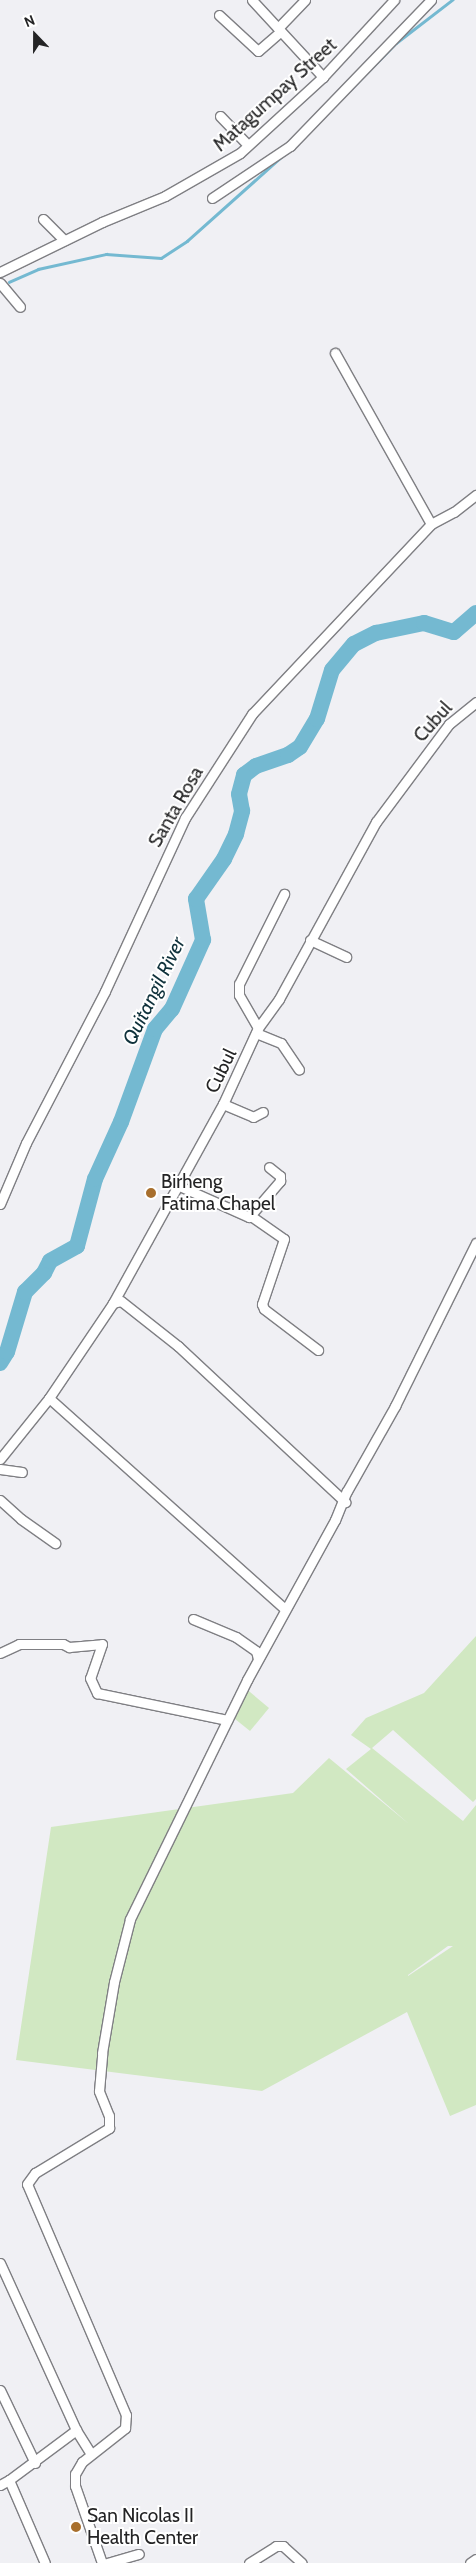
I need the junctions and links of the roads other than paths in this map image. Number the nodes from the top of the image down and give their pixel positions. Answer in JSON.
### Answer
{"nodes":[{"id":1,"x":252,"y":0,"type":"edge"},
{"id":2,"x":305,"y":0,"type":"edge"},
{"id":3,"x":394,"y":0,"type":"edge"},
{"id":4,"x":431,"y":0,"type":"edge"},
{"id":5,"x":219,"y":16,"type":"dead end"},
{"id":6,"x":279,"y":29,"type":"junction"},
{"id":7,"x":323,"y":78,"type":"junction"},
{"id":8,"x":220,"y":116,"type":"dead end"},
{"id":9,"x":248,"y":145,"type":"junction"},
{"id":10,"x":212,"y":198,"type":"dead end"},
{"id":11,"x":43,"y":219,"type":"dead end"},
{"id":12,"x":64,"y":240,"type":"junction"},
{"id":13,"x":0,"y":272,"type":"edge"},
{"id":14,"x":0,"y":283,"type":"edge"},
{"id":15,"x":20,"y":307,"type":"dead end"},
{"id":16,"x":335,"y":352,"type":"dead end"},
{"id":17,"x":476,"y":495,"type":"edge"},
{"id":18,"x":431,"y":524,"type":"junction"},
{"id":19,"x":476,"y":702,"type":"edge"},
{"id":20,"x":284,"y":894,"type":"dead end"},
{"id":21,"x":310,"y":940,"type":"junction"},
{"id":22,"x":346,"y":957,"type":"dead end"},
{"id":23,"x":257,"y":1031,"type":"junction"},
{"id":24,"x":299,"y":1070,"type":"dead end"},
{"id":25,"x":223,"y":1104,"type":"junction"},
{"id":26,"x":263,"y":1112,"type":"dead end"},
{"id":27,"x":269,"y":1167,"type":"dead end"},
{"id":28,"x":177,"y":1185,"type":"junction"},
{"id":29,"x":0,"y":1204,"type":"edge"},
{"id":30,"x":252,"y":1216,"type":"junction"},
{"id":31,"x":476,"y":1243,"type":"edge"},
{"id":32,"x":113,"y":1303,"type":"junction"},
{"id":33,"x":318,"y":1350,"type":"dead end"},
{"id":34,"x":48,"y":1398,"type":"junction"},
{"id":35,"x":0,"y":1459,"type":"edge"},
{"id":36,"x":0,"y":1470,"type":"edge"},
{"id":37,"x":22,"y":1472,"type":"dead end"},
{"id":38,"x":0,"y":1500,"type":"edge"},
{"id":39,"x":345,"y":1502,"type":"junction"},
{"id":40,"x":55,"y":1543,"type":"dead end"},
{"id":41,"x":285,"y":1609,"type":"junction"},
{"id":42,"x":193,"y":1619,"type":"dead end"},
{"id":43,"x":0,"y":1653,"type":"edge"},
{"id":44,"x":258,"y":1659,"type":"junction"},
{"id":45,"x":227,"y":1720,"type":"junction"},
{"id":46,"x":0,"y":2263,"type":"edge"},
{"id":47,"x":0,"y":2390,"type":"edge"},
{"id":48,"x":76,"y":2430,"type":"junction"},
{"id":49,"x":91,"y":2454,"type":"junction"},
{"id":50,"x":35,"y":2463,"type":"junction"},
{"id":51,"x":9,"y":2480,"type":"junction"},
{"id":52,"x":0,"y":2484,"type":"edge"},
{"id":53,"x":139,"y":2554,"type":"dead end"},
{"id":54,"x":476,"y":2559,"type":"edge"},
{"id":55,"x":45,"y":2563,"type":"edge"},
{"id":56,"x":102,"y":2563,"type":"edge"},
{"id":57,"x":107,"y":2563,"type":"edge"},
{"id":58,"x":250,"y":2563,"type":"edge"},
{"id":59,"x":302,"y":2563,"type":"edge"},
{"id":60,"x":470,"y":2563,"type":"edge"}],
"edges":[{"from":1,"to":6,"type":"street"},
{"from":2,"to":6,"type":"street"},
{"from":3,"to":7,"type":"street","name":"Matagumpay Street"},
{"from":4,"to":10,"type":"street"},
{"from":5,"to":6,"type":"street"},
{"from":6,"to":7,"type":"street"},
{"from":7,"to":9,"type":"street","name":"Matagumpay Street"},
{"from":8,"to":9,"type":"street"},
{"from":9,"to":12,"type":"street","name":"Matagumpay Street"},
{"from":11,"to":12,"type":"street"},
{"from":12,"to":13,"type":"street","name":"Matagumpay Street"},
{"from":14,"to":15,"type":"street"},
{"from":16,"to":18,"type":"street"},
{"from":17,"to":18,"type":"street","name":"Santa Rosa"},
{"from":18,"to":29,"type":"street","name":"Santa Rosa"},
{"from":19,"to":21,"type":"street","name":"Cubul"},
{"from":20,"to":23,"type":"street"},
{"from":21,"to":22,"type":"street"},
{"from":21,"to":23,"type":"street","name":"Cubul"},
{"from":23,"to":24,"type":"street"},
{"from":23,"to":25,"type":"street","name":"Cubul"},
{"from":25,"to":26,"type":"street"},
{"from":25,"to":28,"type":"street","name":"Cubul"},
{"from":27,"to":30,"type":"street"},
{"from":28,"to":30,"type":"street"},
{"from":28,"to":32,"type":"street","name":"Cubul"},
{"from":30,"to":33,"type":"street"},
{"from":31,"to":39,"type":"street"},
{"from":32,"to":34,"type":"street","name":"Cubul"},
{"from":32,"to":39,"type":"street"},
{"from":34,"to":35,"type":"street","name":"Cubul"},
{"from":34,"to":41,"type":"street"},
{"from":36,"to":37,"type":"street"},
{"from":38,"to":40,"type":"street"},
{"from":39,"to":41,"type":"street"},
{"from":41,"to":44,"type":"street"},
{"from":42,"to":44,"type":"street"},
{"from":43,"to":45,"type":"street"},
{"from":44,"to":45,"type":"street"},
{"from":45,"to":49,"type":"street"},
{"from":46,"to":48,"type":"street"},
{"from":47,"to":50,"type":"street"},
{"from":48,"to":49,"type":"street"},
{"from":48,"to":50,"type":"street"},
{"from":49,"to":56,"type":"street"},
{"from":50,"to":51,"type":"street"},
{"from":51,"to":52,"type":"street"},
{"from":51,"to":55,"type":"street"},
{"from":53,"to":57,"type":"street"},
{"from":54,"to":60,"type":"street"},
{"from":58,"to":59,"type":"street"}]}
